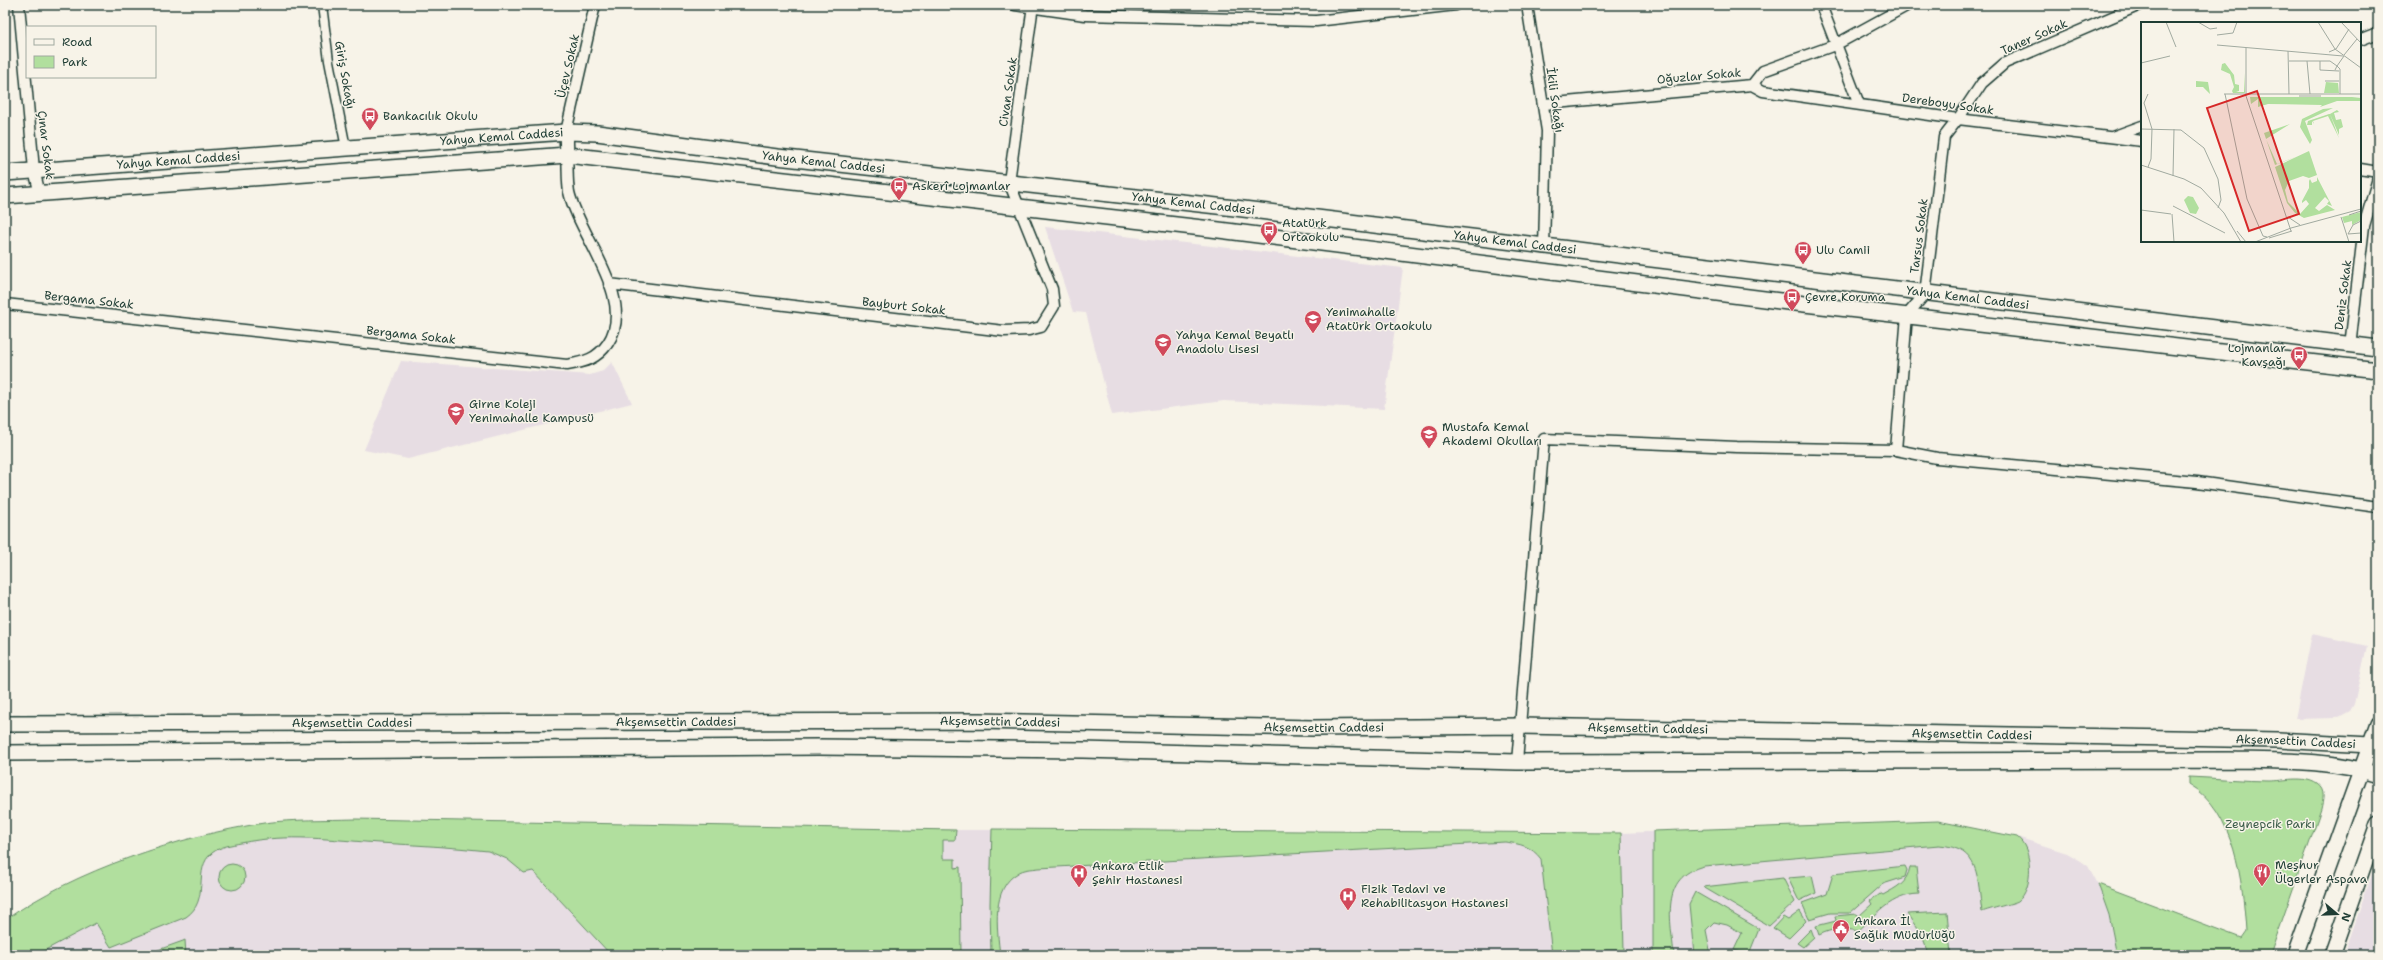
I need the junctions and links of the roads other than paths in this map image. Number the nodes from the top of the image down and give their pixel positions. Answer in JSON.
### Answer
{"nodes":[{"id":1,"x":19,"y":5,"type":"edge"},
{"id":2,"x":322,"y":5,"type":"edge"},
{"id":3,"x":595,"y":5,"type":"edge"},
{"id":4,"x":1015,"y":5,"type":"edge"},
{"id":5,"x":1456,"y":5,"type":"edge"},
{"id":6,"x":1526,"y":5,"type":"edge"},
{"id":7,"x":1821,"y":5,"type":"edge"},
{"id":8,"x":1908,"y":5,"type":"edge"},
{"id":9,"x":2140,"y":5,"type":"edge"},
{"id":10,"x":1033,"y":7,"type":"edge"},
{"id":11,"x":2378,"y":33,"type":"edge"},
{"id":12,"x":2361,"y":40,"type":"edge"},
{"id":13,"x":1835,"y":45,"type":"junction"},
{"id":14,"x":1752,"y":84,"type":"junction"},
{"id":15,"x":1544,"y":104,"type":"junction"},
{"id":16,"x":1859,"y":104,"type":"junction"},
{"id":17,"x":1958,"y":119,"type":"junction"},
{"id":18,"x":2141,"y":126,"type":"edge"},
{"id":19,"x":566,"y":132,"type":"junction"},
{"id":20,"x":2112,"y":137,"type":"junction"},
{"id":21,"x":2141,"y":141,"type":"edge"},
{"id":22,"x":346,"y":148,"type":"junction"},
{"id":23,"x":567,"y":155,"type":"junction"},
{"id":24,"x":2361,"y":169,"type":"edge"},
{"id":25,"x":34,"y":170,"type":"junction"},
{"id":26,"x":2378,"y":172,"type":"edge"},
{"id":27,"x":5,"y":173,"type":"edge"},
{"id":28,"x":2378,"y":178,"type":"edge"},
{"id":29,"x":1009,"y":182,"type":"junction"},
{"id":30,"x":40,"y":194,"type":"junction"},
{"id":31,"x":5,"y":196,"type":"edge"},
{"id":32,"x":1021,"y":208,"type":"junction"},
{"id":33,"x":1544,"y":248,"type":"junction"},
{"id":34,"x":609,"y":284,"type":"junction"},
{"id":35,"x":1925,"y":294,"type":"junction"},
{"id":36,"x":5,"y":304,"type":"edge"},
{"id":37,"x":1907,"y":315,"type":"junction"},
{"id":38,"x":2350,"y":346,"type":"junction"},
{"id":39,"x":2378,"y":348,"type":"edge"},
{"id":40,"x":2378,"y":370,"type":"edge"},
{"id":41,"x":1896,"y":450,"type":"junction"},
{"id":42,"x":2378,"y":507,"type":"edge"},
{"id":43,"x":5,"y":724,"type":"edge"},
{"id":44,"x":2378,"y":724,"type":"edge"},
{"id":45,"x":1520,"y":726,"type":"junction"},
{"id":46,"x":2374,"y":747,"type":"edge"},
{"id":47,"x":22,"y":752,"type":"junction"},
{"id":48,"x":5,"y":753,"type":"edge"},
{"id":49,"x":5,"y":759,"type":"edge"},
{"id":50,"x":1517,"y":762,"type":"junction"},
{"id":51,"x":2362,"y":770,"type":"junction"},
{"id":52,"x":2378,"y":775,"type":"edge"},
{"id":53,"x":2378,"y":824,"type":"edge"},
{"id":54,"x":2295,"y":955,"type":"edge"},
{"id":55,"x":2332,"y":955,"type":"edge"}],
"edges":[{"from":1,"to":25,"type":"street","name":"Çınar Sokak"},
{"from":2,"to":22,"type":"street","name":"Giriş Sokağı"},
{"from":3,"to":19,"type":"street","name":"Üçev Sokak"},
{"from":4,"to":10,"type":"street"},
{"from":5,"to":10,"type":"street"},
{"from":6,"to":15,"type":"street","name":"İkili Sokağı"},
{"from":7,"to":13,"type":"street"},
{"from":8,"to":13,"type":"street","name":"Oğuzlar Sokak"},
{"from":9,"to":17,"type":"street","name":"Taner Sokak"},
{"from":10,"to":29,"type":"street","name":"Civan Sokak"},
{"from":11,"to":12,"type":"street"},
{"from":13,"to":14,"type":"street","name":"Oğuzlar Sokak"},
{"from":13,"to":16,"type":"street"},
{"from":14,"to":15,"type":"street","name":"Oğuzlar Sokak"},
{"from":14,"to":16,"type":"street","name":"Dereboyu Sokak"},
{"from":15,"to":33,"type":"street","name":"İkili Sokağı"},
{"from":16,"to":17,"type":"street","name":"Dereboyu Sokak"},
{"from":17,"to":20,"type":"street","name":"Dereboyu Sokak"},
{"from":17,"to":35,"type":"street","name":"Tarsus Sokak"},
{"from":18,"to":20,"type":"street"},
{"from":19,"to":22,"type":"main road","name":"Yahya Kemal Caddesi"},
{"from":19,"to":23,"type":"street"},
{"from":19,"to":29,"type":"main road","name":"Yahya Kemal Caddesi"},
{"from":20,"to":21,"type":"street","name":"Dereboyu Sokak"},
{"from":22,"to":25,"type":"main road","name":"Yahya Kemal Caddesi"},
{"from":23,"to":30,"type":"main road","name":"Yahya Kemal Caddesi"},
{"from":23,"to":32,"type":"main road","name":"Yahya Kemal Caddesi"},
{"from":23,"to":34,"type":"street","name":"Bergama Sokak"},
{"from":24,"to":26,"type":"street"},
{"from":25,"to":27,"type":"main road","name":"Yahya Kemal Caddesi"},
{"from":25,"to":30,"type":"street","name":"Çınar Sokak"},
{"from":28,"to":38,"type":"street","name":"Deniz Sokak"},
{"from":29,"to":32,"type":"street","name":"Bayburt Sokak"},
{"from":29,"to":33,"type":"main road","name":"Yahya Kemal Caddesi"},
{"from":30,"to":31,"type":"main road","name":"Yahya Kemal Caddesi"},
{"from":32,"to":34,"type":"street","name":"Bayburt Sokak"},
{"from":32,"to":37,"type":"main road","name":"Yahya Kemal Caddesi"},
{"from":33,"to":35,"type":"main road","name":"Yahya Kemal Caddesi"},
{"from":34,"to":36,"type":"street","name":"Bergama Sokak"},
{"from":35,"to":37,"type":"street"},
{"from":35,"to":38,"type":"main road","name":"Yahya Kemal Caddesi"},
{"from":37,"to":40,"type":"main road","name":"Yahya Kemal Caddesi"},
{"from":37,"to":41,"type":"street"},
{"from":38,"to":39,"type":"main road","name":"Yahya Kemal Caddesi"},
{"from":41,"to":42,"type":"street"},
{"from":41,"to":45,"type":"street"},
{"from":43,"to":45,"type":"main road","name":"Akşemsettin Caddesi"},
{"from":44,"to":46,"type":"main road"},
{"from":45,"to":46,"type":"main road","name":"Akşemsettin Caddesi"},
{"from":45,"to":50,"type":"street"},
{"from":46,"to":51,"type":"main road","name":"Akşemsettin Caddesi"},
{"from":47,"to":48,"type":"main road","name":"Akşemsettin Caddesi"},
{"from":47,"to":49,"type":"main road"},
{"from":47,"to":50,"type":"main road","name":"Akşemsettin Caddesi"},
{"from":50,"to":51,"type":"main road","name":"Akşemsettin Caddesi"},
{"from":51,"to":52,"type":"main road"},
{"from":51,"to":54,"type":"main road"},
{"from":53,"to":55,"type":"main road"}]}
